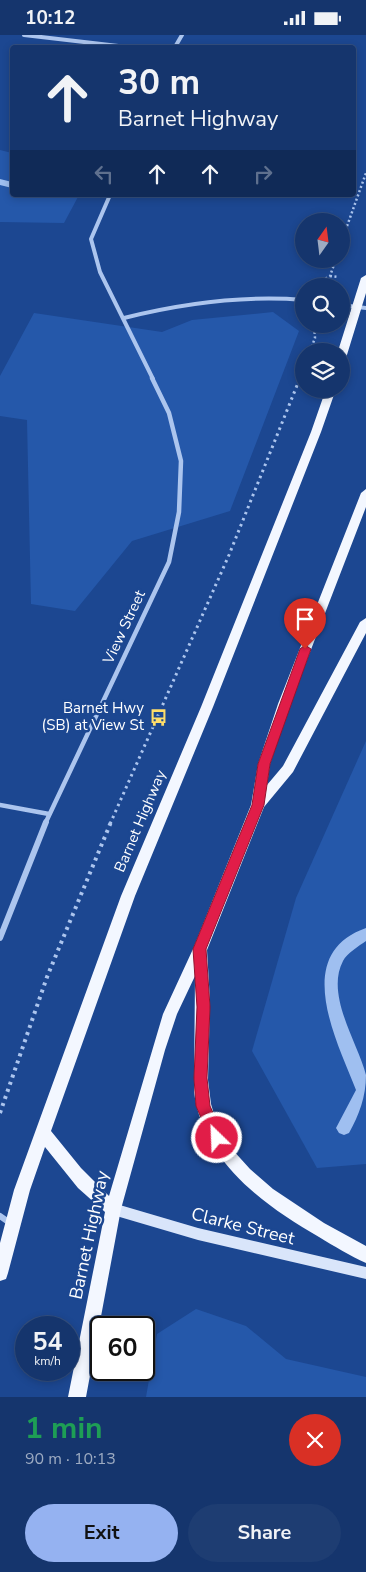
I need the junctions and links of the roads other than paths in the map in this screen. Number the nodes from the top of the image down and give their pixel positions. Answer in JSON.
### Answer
{"nodes":[{"id":1,"x":24,"y":35,"type":"edge"},
{"id":2,"x":110,"y":45,"type":"edge"},
{"id":3,"x":109,"y":197,"type":"edge"},
{"id":4,"x":366,"y":278,"type":"edge"},
{"id":5,"x":295,"y":299,"type":"edge"},
{"id":6,"x":362,"y":307,"type":"edge"},
{"id":7,"x":124,"y":318,"type":"junction"},
{"id":8,"x":347,"y":343,"type":"edge"},
{"id":9,"x":328,"y":398,"type":"edge"},
{"id":10,"x":366,"y":493,"type":"edge"},
{"id":11,"x":366,"y":622,"type":"edge"},
{"id":12,"x":0,"y":805,"type":"edge"},
{"id":13,"x":258,"y":805,"type":"junction"},
{"id":14,"x":49,"y":813,"type":"junction"},
{"id":15,"x":0,"y":938,"type":"edge"},
{"id":16,"x":200,"y":949,"type":"junction"},
{"id":17,"x":43,"y":1132,"type":"junction"},
{"id":18,"x":113,"y":1209,"type":"junction"},
{"id":19,"x":6,"y":1220,"type":"edge"},
{"id":20,"x":366,"y":1255,"type":"edge"},
{"id":21,"x":0,"y":1273,"type":"edge"},
{"id":22,"x":366,"y":1273,"type":"edge"},
{"id":23,"x":77,"y":1397,"type":"edge"}],
"edges":[{"from":1,"to":2,"type":"street"},
{"from":3,"to":7,"type":"street","name":"View Street"},
{"from":4,"to":6,"type":"main road"},
{"from":5,"to":7,"type":"street"},
{"from":6,"to":8,"type":"main road"},
{"from":7,"to":14,"type":"street","name":"View Street"},
{"from":9,"to":17,"type":"main road","name":"Barnet Highway"},
{"from":10,"to":13,"type":"main road","name":"Barnet Highway"},
{"from":11,"to":13,"type":"main road","name":"Barnet Highway"},
{"from":12,"to":14,"type":"street"},
{"from":13,"to":16,"type":"main road","name":"Barnet Highway"},
{"from":14,"to":15,"type":"street","name":"View Street"},
{"from":16,"to":18,"type":"main road","name":"Barnet Highway"},
{"from":16,"to":20,"type":"main road"},
{"from":17,"to":18,"type":"main road"},
{"from":17,"to":19,"type":"main road","name":"Barnet Highway"},
{"from":18,"to":22,"type":"main road","name":"Clarke Street"},
{"from":18,"to":23,"type":"main road","name":"Barnet Highway"},
{"from":19,"to":21,"type":"main road","name":"Barnet Highway"}]}
